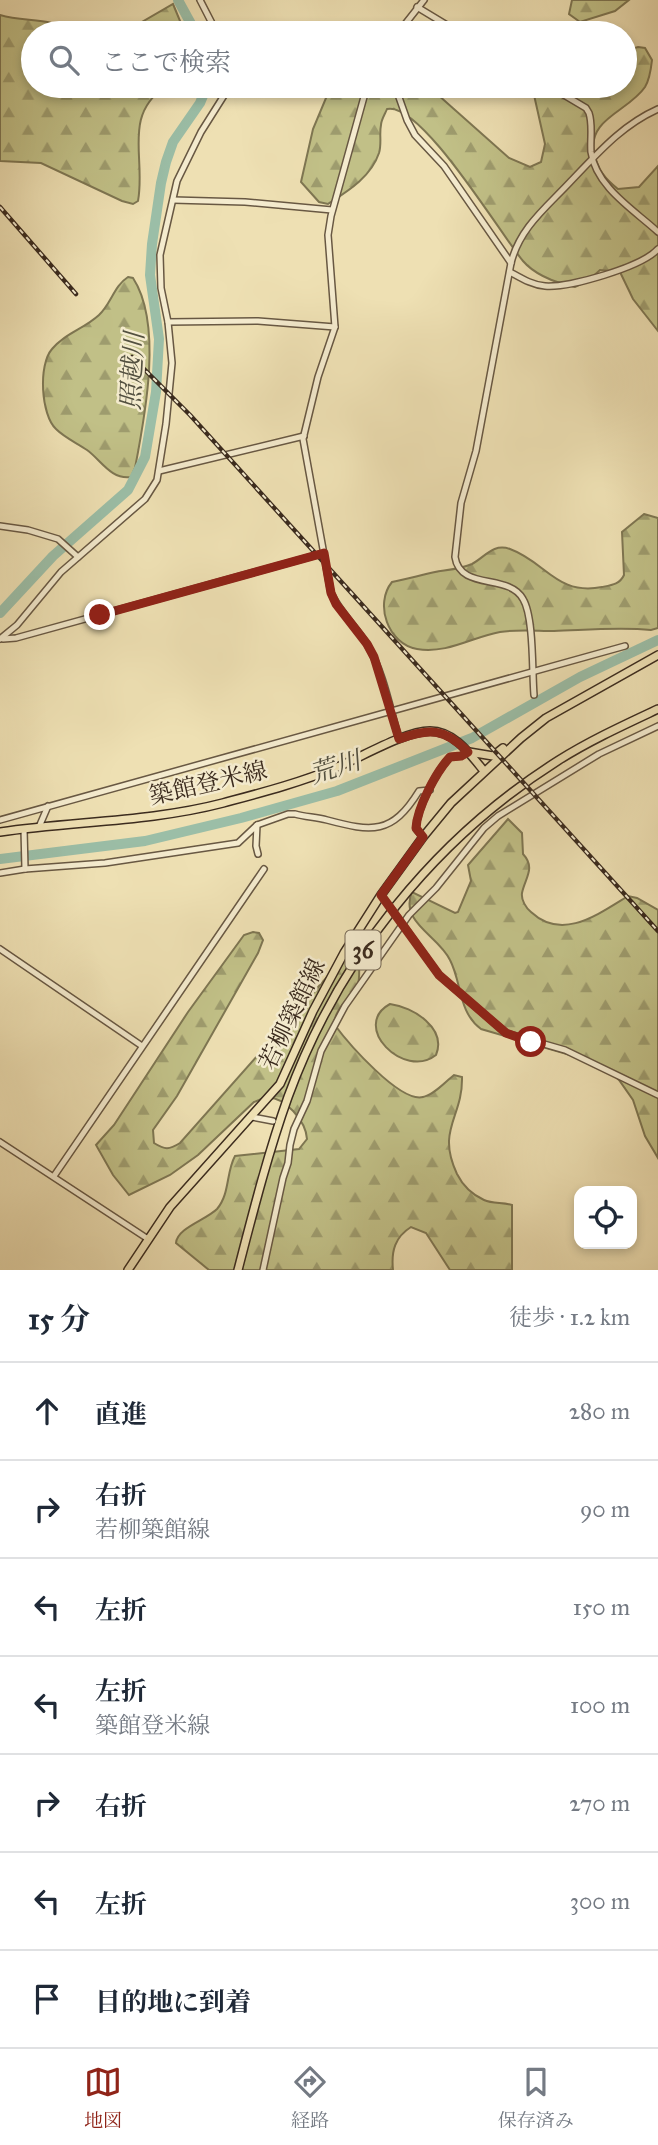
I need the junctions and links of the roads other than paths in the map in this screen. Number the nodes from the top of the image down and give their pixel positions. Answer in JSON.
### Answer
{"nodes":[{"id":1,"x":200,"y":0,"type":"edge"},
{"id":2,"x":424,"y":0,"type":"edge"},
{"id":3,"x":417,"y":7,"type":"junction"},
{"id":4,"x":211,"y":21,"type":"edge"},
{"id":5,"x":407,"y":21,"type":"edge"},
{"id":6,"x":440,"y":21,"type":"edge"},
{"id":7,"x":223,"y":98,"type":"edge"},
{"id":8,"x":364,"y":98,"type":"edge"},
{"id":9,"x":399,"y":98,"type":"edge"},
{"id":10,"x":569,"y":98,"type":"edge"},
{"id":11,"x":658,"y":109,"type":"edge"},
{"id":12,"x":593,"y":158,"type":"junction"},
{"id":13,"x":173,"y":200,"type":"junction"},
{"id":14,"x":332,"y":210,"type":"junction"},
{"id":15,"x":658,"y":232,"type":"edge"},
{"id":16,"x":658,"y":249,"type":"edge"},
{"id":17,"x":512,"y":262,"type":"junction"},
{"id":18,"x":510,"y":272,"type":"junction"},
{"id":19,"x":168,"y":322,"type":"junction"},
{"id":20,"x":335,"y":327,"type":"junction"},
{"id":21,"x":304,"y":436,"type":"junction"},
{"id":22,"x":159,"y":471,"type":"junction"},
{"id":23,"x":0,"y":526,"type":"edge"},
{"id":24,"x":324,"y":553,"type":"junction"},
{"id":25,"x":79,"y":556,"type":"junction"},
{"id":26,"x":0,"y":639,"type":"edge"},
{"id":27,"x":625,"y":646,"type":"dead end"},
{"id":28,"x":658,"y":655,"type":"edge"},
{"id":29,"x":532,"y":671,"type":"junction"},
{"id":30,"x":534,"y":695,"type":"dead end"},
{"id":31,"x":658,"y":709,"type":"edge"},
{"id":32,"x":391,"y":710,"type":"junction"},
{"id":33,"x":658,"y":726,"type":"edge"},
{"id":34,"x":521,"y":738,"type":"junction"},
{"id":35,"x":399,"y":739,"type":"junction"},
{"id":36,"x":467,"y":751,"type":"junction"},
{"id":37,"x":484,"y":771,"type":"junction"},
{"id":38,"x":430,"y":790,"type":"junction"},
{"id":39,"x":48,"y":806,"type":"junction"},
{"id":40,"x":0,"y":820,"type":"edge"},
{"id":41,"x":257,"y":825,"type":"junction"},
{"id":42,"x":39,"y":827,"type":"junction"},
{"id":43,"x":24,"y":829,"type":"junction"},
{"id":44,"x":0,"y":832,"type":"edge"},
{"id":45,"x":423,"y":837,"type":"junction"},
{"id":46,"x":258,"y":854,"type":"dead end"},
{"id":47,"x":25,"y":867,"type":"junction"},
{"id":48,"x":264,"y":869,"type":"dead end"},
{"id":49,"x":0,"y":873,"type":"edge"},
{"id":50,"x":381,"y":895,"type":"junction"},
{"id":51,"x":401,"y":923,"type":"junction"},
{"id":52,"x":0,"y":949,"type":"edge"},
{"id":53,"x":142,"y":1046,"type":"junction"},
{"id":54,"x":658,"y":1095,"type":"edge"},
{"id":55,"x":252,"y":1117,"type":"junction"},
{"id":56,"x":273,"y":1121,"type":"dead end"},
{"id":57,"x":286,"y":1126,"type":"dead end"},
{"id":58,"x":294,"y":1129,"type":"junction"},
{"id":59,"x":0,"y":1142,"type":"edge"},
{"id":60,"x":54,"y":1176,"type":"junction"},
{"id":61,"x":148,"y":1239,"type":"junction"},
{"id":62,"x":128,"y":1270,"type":"edge"},
{"id":63,"x":238,"y":1270,"type":"edge"},
{"id":64,"x":263,"y":1270,"type":"edge"}],
"edges":[{"from":1,"to":4,"type":"street"},
{"from":2,"to":3,"type":"street"},
{"from":3,"to":5,"type":"street"},
{"from":3,"to":6,"type":"street"},
{"from":7,"to":13,"type":"street"},
{"from":8,"to":14,"type":"street"},
{"from":9,"to":17,"type":"street"},
{"from":10,"to":12,"type":"street"},
{"from":11,"to":12,"type":"street"},
{"from":12,"to":15,"type":"street"},
{"from":12,"to":17,"type":"street"},
{"from":13,"to":14,"type":"street"},
{"from":13,"to":19,"type":"street"},
{"from":14,"to":20,"type":"street"},
{"from":16,"to":18,"type":"street"},
{"from":17,"to":18,"type":"street"},
{"from":18,"to":29,"type":"street"},
{"from":19,"to":20,"type":"street"},
{"from":19,"to":22,"type":"street"},
{"from":20,"to":21,"type":"street"},
{"from":21,"to":22,"type":"street"},
{"from":21,"to":24,"type":"street"},
{"from":22,"to":25,"type":"street"},
{"from":23,"to":25,"type":"street"},
{"from":24,"to":26,"type":"street"},
{"from":24,"to":32,"type":"street"},
{"from":25,"to":26,"type":"street"},
{"from":27,"to":29,"type":"street"},
{"from":28,"to":34,"type":"main road"},
{"from":29,"to":30,"type":"street"},
{"from":29,"to":32,"type":"street"},
{"from":31,"to":63,"type":"main road","number":"36"},
{"from":32,"to":35,"type":"street"},
{"from":32,"to":39,"type":"street"},
{"from":33,"to":51,"type":"street"},
{"from":34,"to":36,"type":"main road"},
{"from":34,"to":37,"type":"main road"},
{"from":35,"to":36,"type":"main road","name":"築館登米線"},
{"from":35,"to":42,"type":"main road","name":"築館登米線"},
{"from":36,"to":37,"type":"main road","name":"築館登米線"},
{"from":36,"to":38,"type":"street"},
{"from":37,"to":45,"type":"main road","name":"若柳築館線"},
{"from":38,"to":41,"type":"street"},
{"from":38,"to":45,"type":"street"},
{"from":39,"to":40,"type":"street"},
{"from":39,"to":42,"type":"street"},
{"from":41,"to":46,"type":"street"},
{"from":41,"to":47,"type":"street"},
{"from":42,"to":43,"type":"main road","name":"築館登米線"},
{"from":43,"to":44,"type":"main road","name":"築館登米線"},
{"from":43,"to":47,"type":"street"},
{"from":45,"to":50,"type":"main road","name":"若柳築館線"},
{"from":47,"to":49,"type":"street"},
{"from":48,"to":53,"type":"street"},
{"from":50,"to":51,"type":"street","bridge":true},
{"from":50,"to":55,"type":"main road","name":"若柳築館線"},
{"from":51,"to":54,"type":"street"},
{"from":51,"to":58,"type":"street"},
{"from":52,"to":53,"type":"street"},
{"from":53,"to":60,"type":"street"},
{"from":55,"to":56,"type":"street"},
{"from":55,"to":61,"type":"main road","name":"若柳築館線"},
{"from":57,"to":58,"type":"street"},
{"from":58,"to":64,"type":"street"},
{"from":59,"to":60,"type":"street"},
{"from":60,"to":61,"type":"street"},
{"from":61,"to":62,"type":"main road","name":"若柳築館線"}]}
